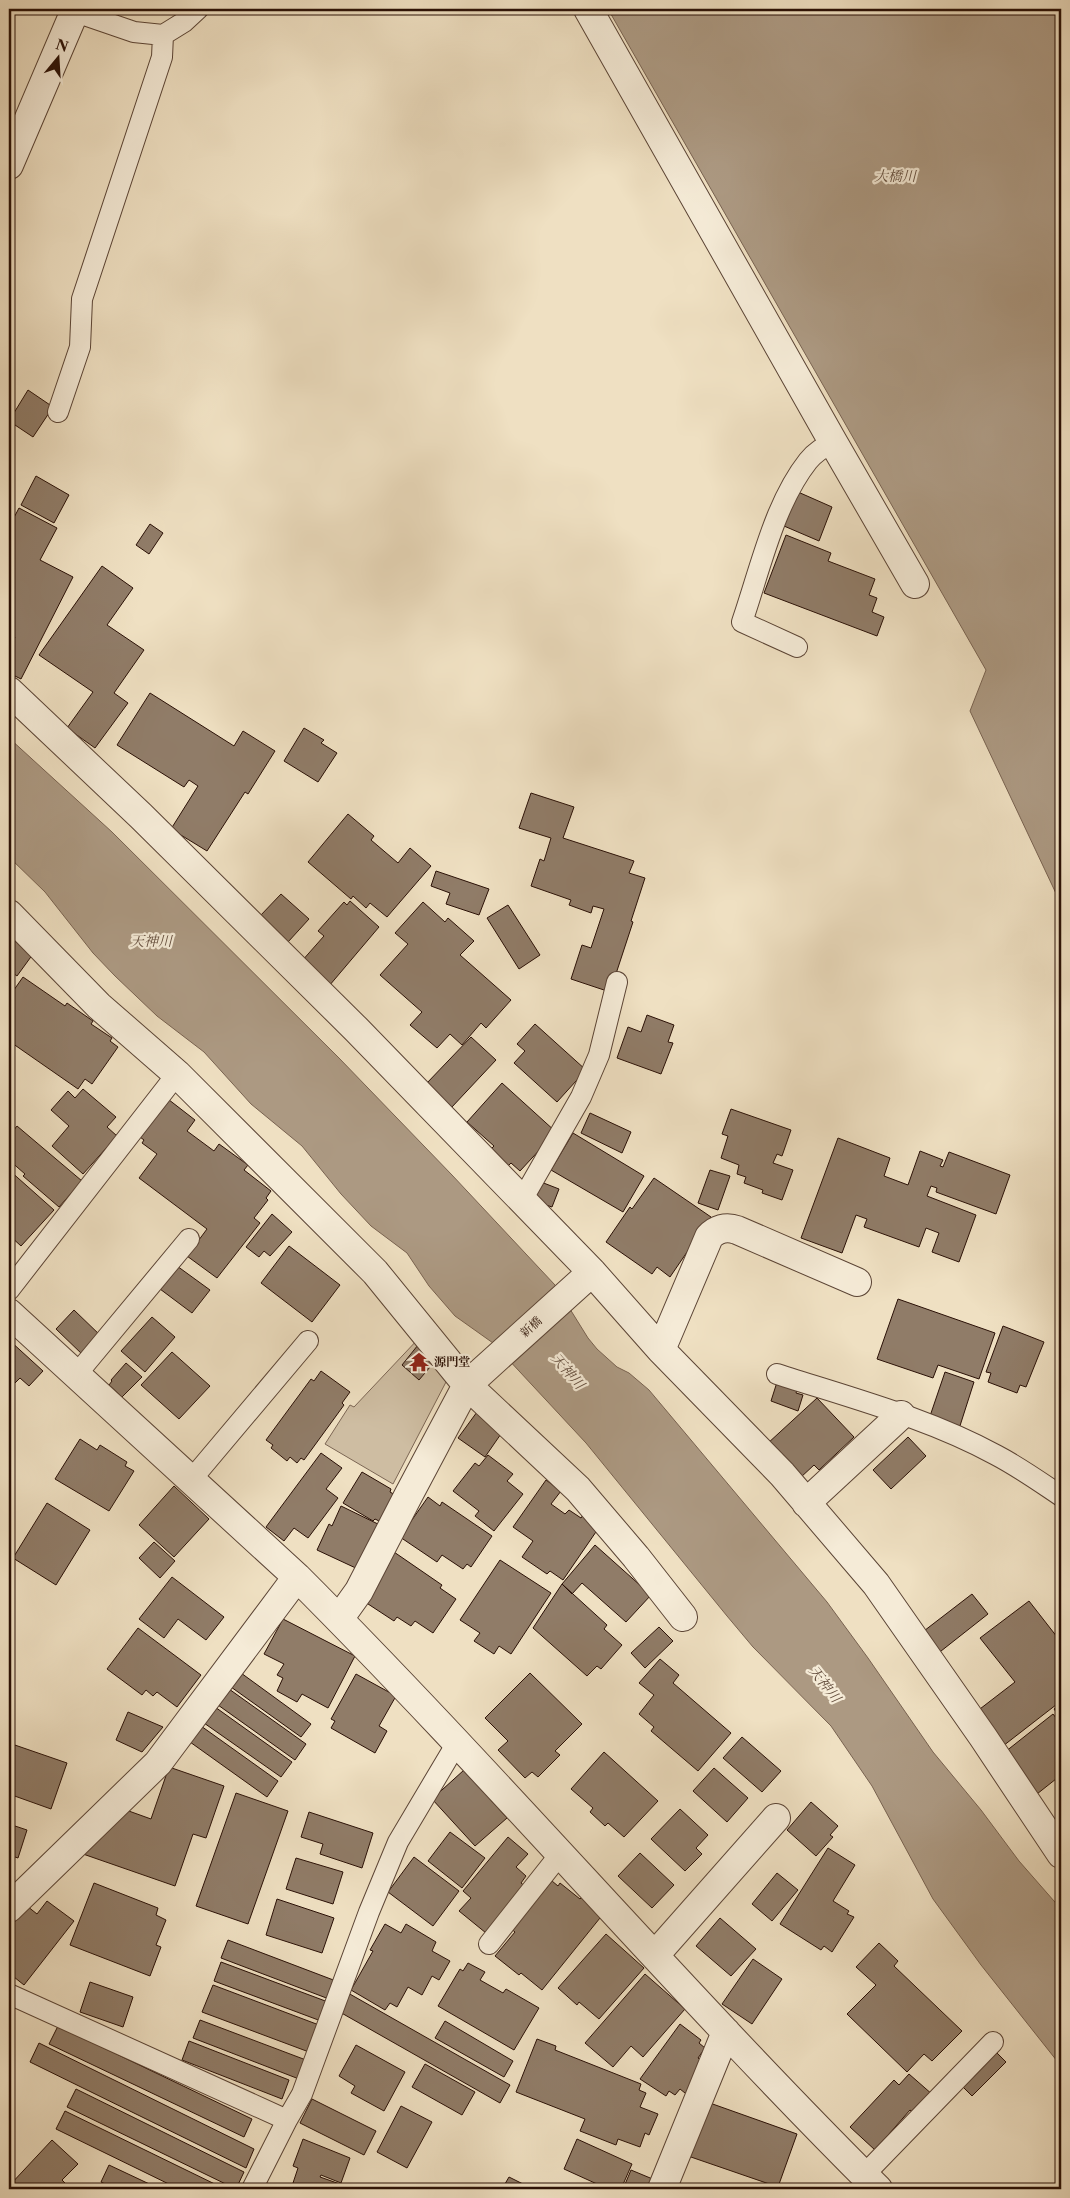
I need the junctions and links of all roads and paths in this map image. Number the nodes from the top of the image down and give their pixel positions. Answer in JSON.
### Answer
{"nodes":[{"id":1,"x":198,"y":9,"type":"edge"},
{"id":2,"x":588,"y":9,"type":"edge"},
{"id":3,"x":70,"y":11,"type":"edge"},
{"id":4,"x":163,"y":36,"type":"junction"},
{"id":5,"x":9,"y":165,"type":"edge"},
{"id":6,"x":58,"y":412,"type":"dead end"},
{"id":7,"x":833,"y":442,"type":"junction"},
{"id":8,"x":915,"y":584,"type":"dead end"},
{"id":9,"x":797,"y":647,"type":"dead end"},
{"id":10,"x":9,"y":692,"type":"edge"},
{"id":11,"x":9,"y":914,"type":"edge"},
{"id":12,"x":618,"y":982,"type":"dead end"},
{"id":13,"x":177,"y":1074,"type":"junction"},
{"id":14,"x":522,"y":1200,"type":"junction"},
{"id":15,"x":189,"y":1239,"type":"dead end"},
{"id":16,"x":589,"y":1274,"type":"junction"},
{"id":17,"x":857,"y":1282,"type":"dead end"},
{"id":18,"x":9,"y":1290,"type":"edge"},
{"id":19,"x":9,"y":1313,"type":"edge"},
{"id":20,"x":308,"y":1341,"type":"dead end"},
{"id":21,"x":661,"y":1350,"type":"junction"},
{"id":22,"x":777,"y":1374,"type":"dead end"},
{"id":23,"x":76,"y":1375,"type":"junction"},
{"id":24,"x":472,"y":1381,"type":"junction"},
{"id":25,"x":901,"y":1415,"type":"junction"},
{"id":26,"x":191,"y":1480,"type":"junction"},
{"id":27,"x":1061,"y":1496,"type":"edge"},
{"id":28,"x":806,"y":1503,"type":"junction"},
{"id":29,"x":297,"y":1577,"type":"junction"},
{"id":30,"x":682,"y":1617,"type":"dead end"},
{"id":31,"x":339,"y":1619,"type":"junction"},
{"id":32,"x":458,"y":1741,"type":"junction"},
{"id":33,"x":776,"y":1818,"type":"dead end"},
{"id":34,"x":561,"y":1853,"type":"junction"},
{"id":35,"x":1061,"y":1854,"type":"edge"},
{"id":36,"x":9,"y":1908,"type":"edge"},
{"id":37,"x":489,"y":1944,"type":"dead end"},
{"id":38,"x":655,"y":1955,"type":"junction"},
{"id":39,"x":9,"y":1994,"type":"edge"},
{"id":40,"x":726,"y":2032,"type":"junction"},
{"id":41,"x":993,"y":2042,"type":"dead end"},
{"id":42,"x":287,"y":2120,"type":"junction"},
{"id":43,"x":871,"y":2182,"type":"edge"},
{"id":44,"x":252,"y":2189,"type":"edge"},
{"id":45,"x":662,"y":2189,"type":"edge"}],
"edges":[{"from":1,"to":4,"type":"lane"},
{"from":2,"to":7,"type":"street"},
{"from":3,"to":4,"type":"lane"},
{"from":3,"to":5,"type":"street"},
{"from":4,"to":6,"type":"lane"},
{"from":7,"to":8,"type":"street"},
{"from":7,"to":9,"type":"lane"},
{"from":10,"to":14,"type":"street"},
{"from":11,"to":13,"type":"street"},
{"from":12,"to":14,"type":"lane"},
{"from":13,"to":18,"type":"lane"},
{"from":13,"to":24,"type":"street"},
{"from":14,"to":16,"type":"street"},
{"from":15,"to":23,"type":"lane"},
{"from":16,"to":21,"type":"street"},
{"from":16,"to":24,"type":"street","name":"新橋"},
{"from":17,"to":21,"type":"street"},
{"from":19,"to":23,"type":"street"},
{"from":20,"to":26,"type":"lane"},
{"from":21,"to":28,"type":"street"},
{"from":22,"to":25,"type":"lane"},
{"from":23,"to":26,"type":"street"},
{"from":24,"to":30,"type":"street"},
{"from":24,"to":31,"type":"street","name":"新橋"},
{"from":25,"to":27,"type":"lane"},
{"from":25,"to":28,"type":"street"},
{"from":26,"to":29,"type":"street"},
{"from":28,"to":35,"type":"street"},
{"from":29,"to":31,"type":"street"},
{"from":29,"to":36,"type":"street"},
{"from":31,"to":32,"type":"street"},
{"from":32,"to":34,"type":"street"},
{"from":32,"to":42,"type":"lane"},
{"from":33,"to":38,"type":"street"},
{"from":34,"to":37,"type":"lane"},
{"from":34,"to":38,"type":"street"},
{"from":38,"to":40,"type":"street"},
{"from":39,"to":42,"type":"lane"},
{"from":40,"to":43,"type":"street"},
{"from":40,"to":45,"type":"street"},
{"from":41,"to":43,"type":"lane"},
{"from":42,"to":44,"type":"lane"}]}
